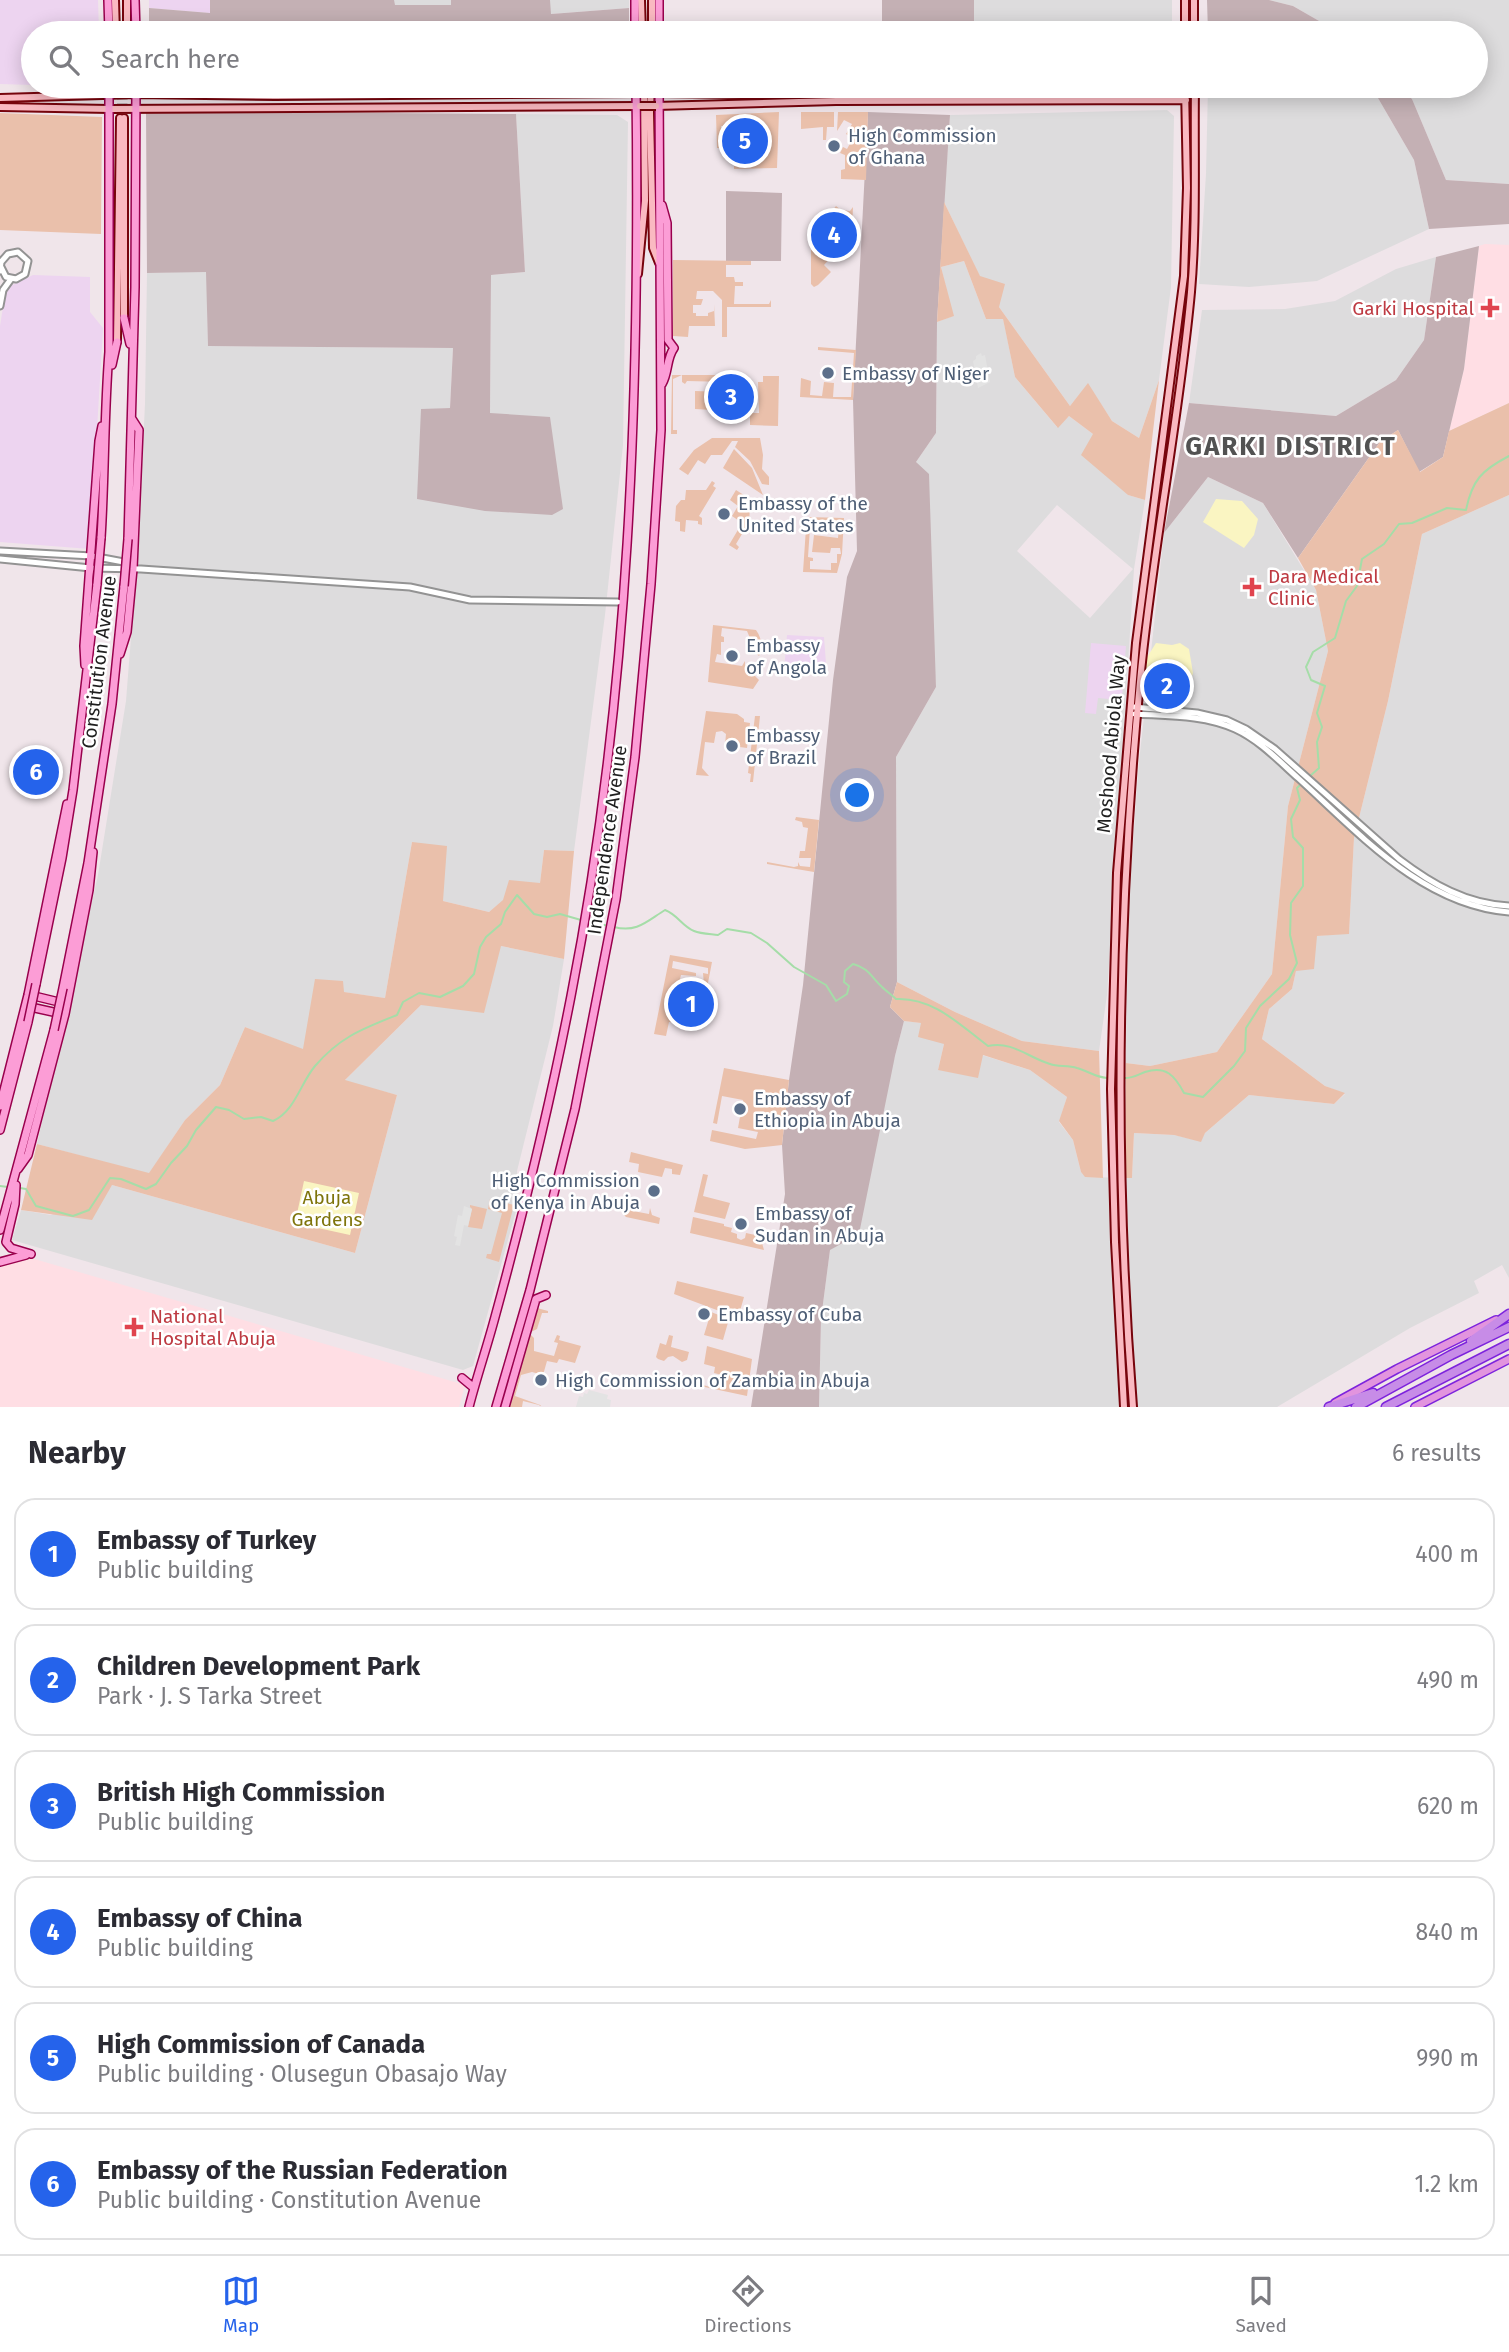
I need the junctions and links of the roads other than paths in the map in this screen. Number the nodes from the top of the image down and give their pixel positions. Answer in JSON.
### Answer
{"nodes":[{"id":1,"x":108,"y":0,"type":"edge"},
{"id":2,"x":115,"y":0,"type":"edge"},
{"id":3,"x":127,"y":0,"type":"edge"},
{"id":4,"x":135,"y":0,"type":"edge"},
{"id":5,"x":635,"y":0,"type":"edge"},
{"id":6,"x":641,"y":0,"type":"edge"},
{"id":7,"x":652,"y":0,"type":"edge"},
{"id":8,"x":659,"y":0,"type":"edge"},
{"id":9,"x":1185,"y":0,"type":"edge"},
{"id":10,"x":1194,"y":0,"type":"edge"},
{"id":11,"x":109,"y":21,"type":"edge"},
{"id":12,"x":116,"y":21,"type":"edge"},
{"id":13,"x":127,"y":21,"type":"edge"},
{"id":14,"x":136,"y":21,"type":"edge"},
{"id":15,"x":635,"y":21,"type":"edge"},
{"id":16,"x":642,"y":21,"type":"edge"},
{"id":17,"x":652,"y":21,"type":"edge"},
{"id":18,"x":659,"y":21,"type":"edge"},
{"id":19,"x":1185,"y":21,"type":"edge"},
{"id":20,"x":1194,"y":21,"type":"edge"},
{"id":21,"x":36,"y":98,"type":"edge"},
{"id":22,"x":109,"y":98,"type":"edge"},
{"id":23,"x":137,"y":98,"type":"edge"},
{"id":24,"x":637,"y":98,"type":"edge"},
{"id":25,"x":644,"y":98,"type":"edge"},
{"id":26,"x":651,"y":98,"type":"edge"},
{"id":27,"x":658,"y":98,"type":"edge"},
{"id":28,"x":700,"y":98,"type":"edge"},
{"id":29,"x":854,"y":98,"type":"edge"},
{"id":30,"x":1185,"y":98,"type":"edge"},
{"id":31,"x":1195,"y":98,"type":"edge"},
{"id":32,"x":0,"y":99,"type":"edge"},
{"id":33,"x":700,"y":105,"type":"junction"},
{"id":34,"x":638,"y":106,"type":"junction"},
{"id":35,"x":658,"y":106,"type":"junction"},
{"id":36,"x":0,"y":107,"type":"edge"},
{"id":37,"x":110,"y":109,"type":"junction"},
{"id":38,"x":136,"y":109,"type":"junction"},
{"id":39,"x":122,"y":118,"type":"tunnel mouth"},
{"id":40,"x":659,"y":198,"type":"junction"},
{"id":41,"x":118,"y":242,"type":"junction"},
{"id":42,"x":660,"y":264,"type":"junction"},
{"id":43,"x":0,"y":269,"type":"edge"},
{"id":44,"x":11,"y":279,"type":"junction"},
{"id":45,"x":636,"y":283,"type":"junction"},
{"id":46,"x":117,"y":285,"type":"junction"},
{"id":47,"x":0,"y":306,"type":"edge"},
{"id":48,"x":124,"y":318,"type":"joint"},
{"id":49,"x":117,"y":342,"type":"joint"},
{"id":50,"x":132,"y":352,"type":"junction"},
{"id":51,"x":107,"y":380,"type":"junction"},
{"id":52,"x":661,"y":386,"type":"junction"},
{"id":53,"x":106,"y":408,"type":"junction"},
{"id":54,"x":132,"y":419,"type":"junction"},
{"id":55,"x":0,"y":551,"type":"edge"},
{"id":56,"x":92,"y":556,"type":"junction"},
{"id":57,"x":0,"y":559,"type":"edge"},
{"id":58,"x":136,"y":567,"type":"junction"},
{"id":59,"x":91,"y":568,"type":"junction"},
{"id":60,"x":618,"y":602,"type":"dead end"},
{"id":61,"x":117,"y":661,"type":"junction"},
{"id":62,"x":86,"y":687,"type":"junction"},
{"id":63,"x":1129,"y":710,"type":"junction"},
{"id":64,"x":1137,"y":711,"type":"junction"},
{"id":65,"x":73,"y":790,"type":"junction"},
{"id":66,"x":1334,"y":806,"type":"junction"},
{"id":67,"x":95,"y":810,"type":"junction"},
{"id":68,"x":1509,"y":906,"type":"edge"},
{"id":69,"x":1509,"y":912,"type":"edge"},
{"id":70,"x":28,"y":995,"type":"junction"},
{"id":71,"x":67,"y":1004,"type":"junction"},
{"id":72,"x":26,"y":1005,"type":"junction"},
{"id":73,"x":65,"y":1014,"type":"junction"},
{"id":74,"x":1116,"y":1062,"type":"junction"},
{"id":75,"x":0,"y":1106,"type":"edge"},
{"id":76,"x":0,"y":1130,"type":"edge"},
{"id":77,"x":17,"y":1172,"type":"junction"},
{"id":78,"x":4,"y":1225,"type":"edge"},
{"id":79,"x":0,"y":1262,"type":"edge"},
{"id":80,"x":546,"y":1295,"type":"dead end"},
{"id":81,"x":1509,"y":1314,"type":"edge"},
{"id":82,"x":1509,"y":1327,"type":"edge"},
{"id":83,"x":525,"y":1335,"type":"junction"},
{"id":84,"x":1509,"y":1345,"type":"edge"},
{"id":85,"x":511,"y":1356,"type":"junction"},
{"id":86,"x":1451,"y":1356,"type":"junction"},
{"id":87,"x":1509,"y":1359,"type":"edge"},
{"id":88,"x":477,"y":1376,"type":"junction"},
{"id":89,"x":1393,"y":1387,"type":"junction"},
{"id":90,"x":474,"y":1388,"type":"junction"},
{"id":91,"x":469,"y":1407,"type":"edge"},
{"id":92,"x":496,"y":1407,"type":"edge"},
{"id":93,"x":505,"y":1407,"type":"edge"},
{"id":94,"x":1124,"y":1407,"type":"edge"},
{"id":95,"x":1133,"y":1407,"type":"edge"},
{"id":96,"x":1328,"y":1407,"type":"edge"},
{"id":97,"x":1356,"y":1407,"type":"edge"},
{"id":98,"x":1386,"y":1407,"type":"edge"},
{"id":99,"x":1415,"y":1407,"type":"edge"}],
"edges":[{"from":1,"to":11,"type":"main road"},
{"from":2,"to":12,"type":"main road"},
{"from":3,"to":13,"type":"main road"},
{"from":4,"to":14,"type":"main road"},
{"from":5,"to":15,"type":"main road"},
{"from":6,"to":16,"type":"main road"},
{"from":7,"to":17,"type":"main road"},
{"from":8,"to":18,"type":"main road"},
{"from":9,"to":19,"type":"main road"},
{"from":10,"to":20,"type":"main road"},
{"from":21,"to":32,"type":"main road"},
{"from":22,"to":37,"type":"main road","name":"Constitution Avenue"},
{"from":23,"to":38,"type":"main road","name":"Constitution Avenue"},
{"from":24,"to":34,"type":"main road","name":"Independence Avenue"},
{"from":25,"to":45,"type":"main road","name":"Independence Avenue"},
{"from":26,"to":42,"type":"main road","name":"Independence Avenue"},
{"from":27,"to":35,"type":"main road","name":"Independence Avenue"},
{"from":28,"to":33,"type":"main road"},
{"from":29,"to":33,"type":"main road"},
{"from":30,"to":63,"type":"main road","name":"Moshood Abiola Way"},
{"from":31,"to":64,"type":"main road","name":"Moshood Abiola Way"},
{"from":33,"to":35,"type":"main road"},
{"from":34,"to":35,"type":"main road","bridge":true},
{"from":34,"to":38,"type":"main road"},
{"from":34,"to":45,"type":"main road","name":"Independence Avenue"},
{"from":35,"to":40,"type":"main road","name":"Independence Avenue"},
{"from":36,"to":37,"type":"main road"},
{"from":37,"to":38,"type":"main road"},
{"from":37,"to":41,"type":"main road","name":"Constitution Avenue"},
{"from":38,"to":50,"type":"main road","name":"Constitution Avenue"},
{"from":39,"to":41,"type":"main road","name":"Constitution Avenue"},
{"from":40,"to":42,"type":"main road","name":"Independence Avenue"},
{"from":40,"to":52,"type":"main road"},
{"from":41,"to":46,"type":"main road","name":"Constitution Avenue"},
{"from":41,"to":46,"type":"main road","name":"Constitution Avenue"},
{"from":42,"to":52,"type":"main road","name":"Independence Avenue"},
{"from":43,"to":44,"type":"street"},
{"from":43,"to":44,"type":"street"},
{"from":44,"to":47,"type":"street"},
{"from":45,"to":88,"type":"main road","name":"Independence Avenue"},
{"from":46,"to":48,"type":"main road","name":"Constitution Avenue"},
{"from":46,"to":49,"type":"main road","name":"Constitution Avenue"},
{"from":46,"to":51,"type":"main road","name":"Constitution Avenue"},
{"from":48,"to":50,"type":"main road"},
{"from":49,"to":51,"type":"main road"},
{"from":50,"to":54,"type":"main road","name":"Constitution Avenue"},
{"from":51,"to":53,"type":"main road","name":"Constitution Avenue"},
{"from":52,"to":85,"type":"main road","name":"Independence Avenue"},
{"from":53,"to":56,"type":"main road"},
{"from":53,"to":62,"type":"main road","name":"Constitution Avenue","bridge":true},
{"from":54,"to":58,"type":"main road"},
{"from":54,"to":61,"type":"main road","name":"Constitution Avenue","bridge":true},
{"from":55,"to":56,"type":"street"},
{"from":56,"to":58,"type":"street"},
{"from":56,"to":59,"type":"main road"},
{"from":57,"to":59,"type":"street"},
{"from":58,"to":59,"type":"street"},
{"from":58,"to":60,"type":"street"},
{"from":58,"to":61,"type":"main road"},
{"from":59,"to":62,"type":"main road"},
{"from":61,"to":67,"type":"main road","name":"Constitution Avenue"},
{"from":62,"to":65,"type":"main road","name":"Constitution Avenue"},
{"from":63,"to":64,"type":"street"},
{"from":63,"to":74,"type":"main road","name":"Moshood Abiola Way"},
{"from":64,"to":66,"type":"street"},
{"from":64,"to":74,"type":"main road","name":"Moshood Abiola Way"},
{"from":65,"to":70,"type":"main road"},
{"from":65,"to":76,"type":"main road","name":"Constitution Avenue","bridge":true},
{"from":66,"to":68,"type":"street"},
{"from":66,"to":69,"type":"street"},
{"from":67,"to":71,"type":"main road"},
{"from":67,"to":77,"type":"main road","name":"Constitution Avenue","bridge":true},
{"from":70,"to":71,"type":"main road"},
{"from":70,"to":72,"type":"main road"},
{"from":71,"to":73,"type":"main road"},
{"from":72,"to":73,"type":"main road"},
{"from":72,"to":75,"type":"main road"},
{"from":73,"to":77,"type":"main road"},
{"from":74,"to":94,"type":"main road","name":"Moshood Abiola Way"},
{"from":74,"to":95,"type":"main road","name":"Moshood Abiola Way"},
{"from":77,"to":78,"type":"main road","name":"Constitution Avenue"},
{"from":78,"to":79,"type":"main road"},
{"from":80,"to":83,"type":"main road"},
{"from":81,"to":86,"type":"highway"},
{"from":81,"to":96,"type":"highway"},
{"from":82,"to":86,"type":"highway"},
{"from":83,"to":85,"type":"main road"},
{"from":83,"to":93,"type":"main road"},
{"from":84,"to":98,"type":"highway"},
{"from":85,"to":92,"type":"main road","name":"Independence Avenue"},
{"from":86,"to":89,"type":"highway"},
{"from":87,"to":99,"type":"highway"},
{"from":88,"to":90,"type":"main road","name":"Independence Avenue"},
{"from":88,"to":90,"type":"main road"},
{"from":89,"to":96,"type":"highway"},
{"from":89,"to":97,"type":"highway"},
{"from":90,"to":91,"type":"main road","name":"Independence Avenue"}]}
